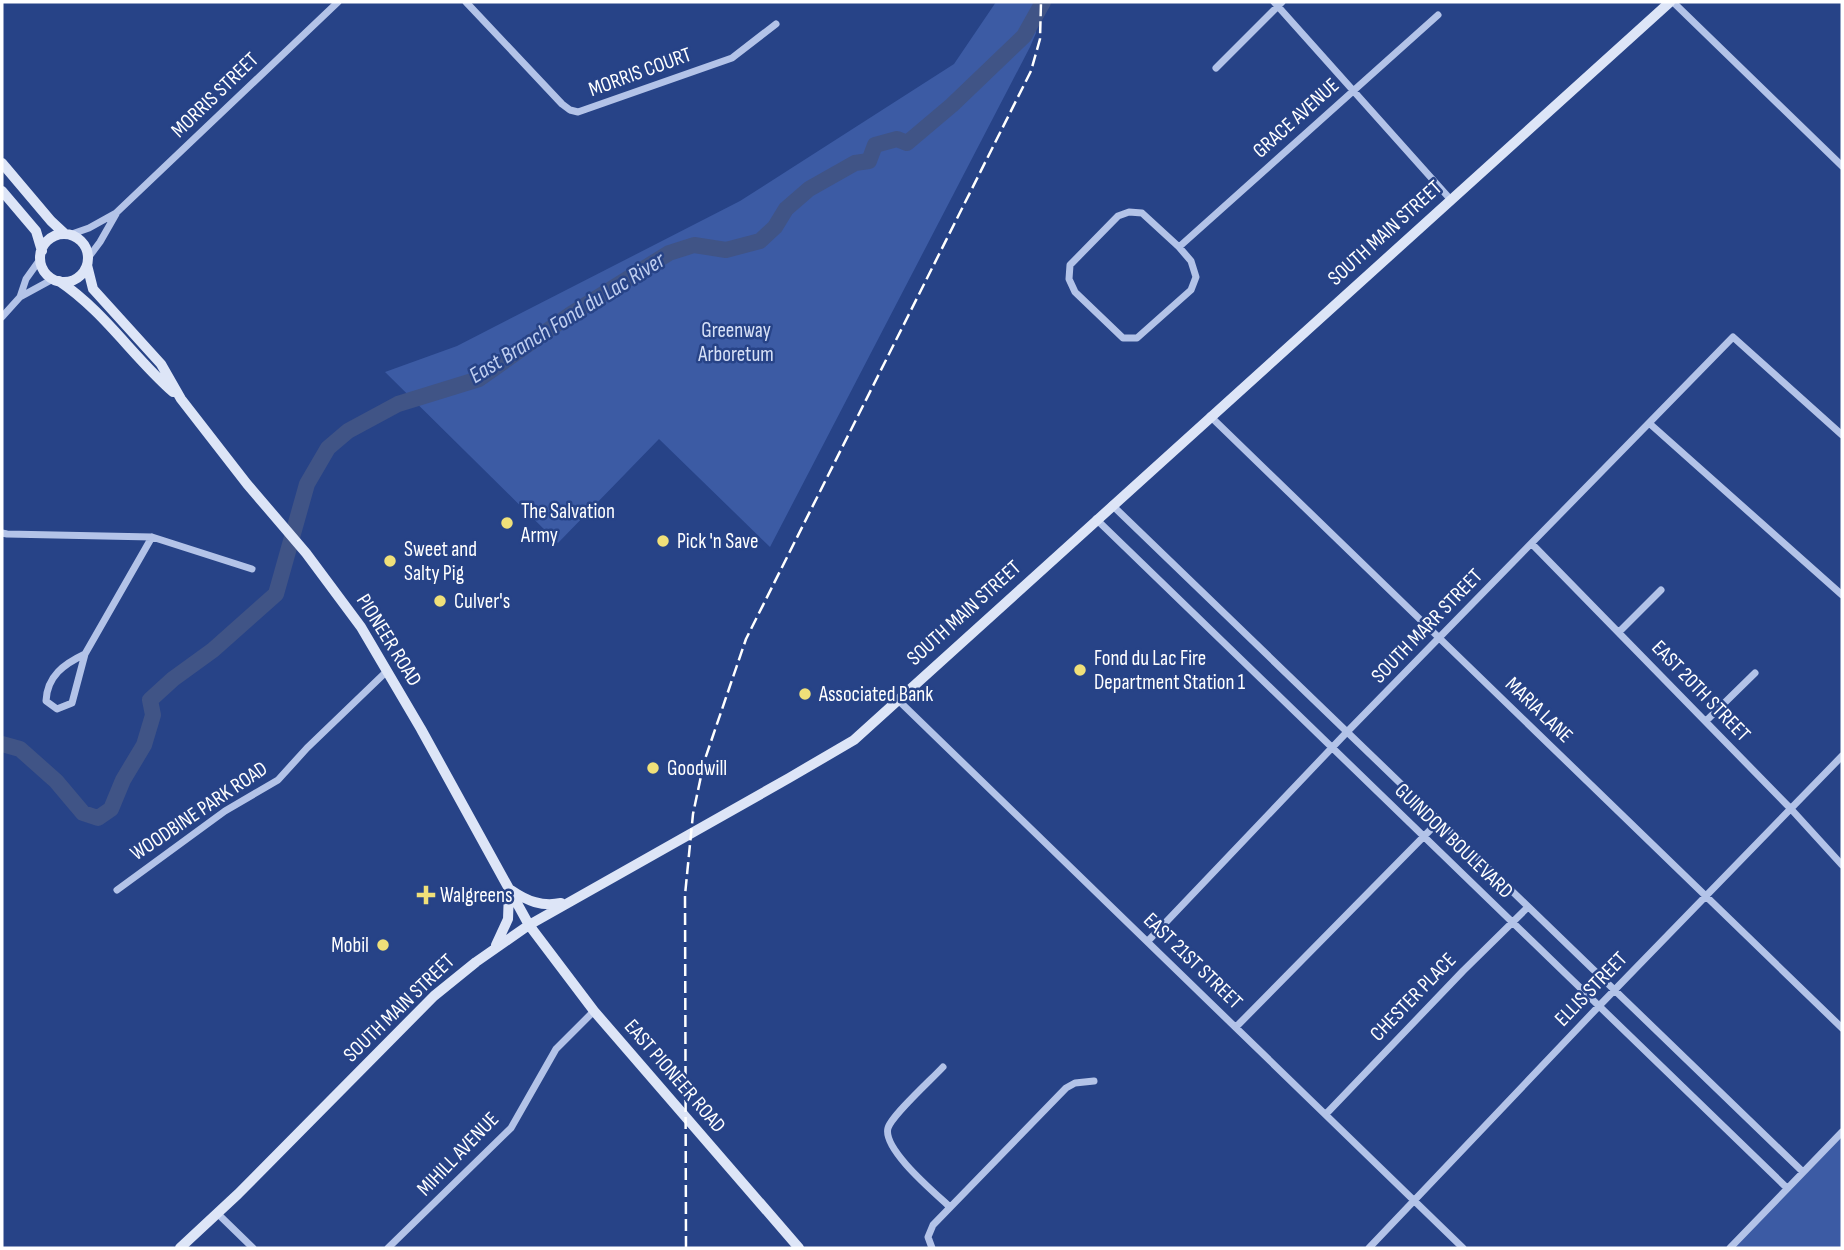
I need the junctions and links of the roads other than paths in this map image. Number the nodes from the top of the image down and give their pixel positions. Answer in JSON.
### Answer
{"nodes":[{"id":1,"x":338,"y":2,"type":"edge"},
{"id":2,"x":466,"y":2,"type":"edge"},
{"id":3,"x":1671,"y":2,"type":"edge"},
{"id":4,"x":1278,"y":3,"type":"edge"},
{"id":5,"x":1437,"y":15,"type":"dead end"},
{"id":6,"x":776,"y":24,"type":"dead end"},
{"id":7,"x":1216,"y":68,"type":"dead end"},
{"id":8,"x":1353,"y":90,"type":"junction"},
{"id":9,"x":2,"y":163,"type":"edge"},
{"id":10,"x":1842,"y":166,"type":"edge"},
{"id":11,"x":2,"y":191,"type":"edge"},
{"id":12,"x":1451,"y":200,"type":"junction"},
{"id":13,"x":116,"y":213,"type":"junction"},
{"id":14,"x":67,"y":234,"type":"junction"},
{"id":15,"x":1179,"y":247,"type":"junction"},
{"id":16,"x":41,"y":254,"type":"junction"},
{"id":17,"x":88,"y":261,"type":"junction"},
{"id":18,"x":56,"y":280,"type":"junction"},
{"id":19,"x":20,"y":297,"type":"junction"},
{"id":20,"x":2,"y":317,"type":"edge"},
{"id":21,"x":181,"y":399,"type":"junction"},
{"id":22,"x":1210,"y":416,"type":"junction"},
{"id":23,"x":1649,"y":423,"type":"junction"},
{"id":24,"x":1842,"y":435,"type":"edge"},
{"id":25,"x":1112,"y":505,"type":"junction"},
{"id":26,"x":1096,"y":519,"type":"junction"},
{"id":27,"x":2,"y":533,"type":"edge"},
{"id":28,"x":152,"y":537,"type":"junction"},
{"id":29,"x":1532,"y":544,"type":"junction"},
{"id":30,"x":252,"y":569,"type":"dead end"},
{"id":31,"x":1661,"y":590,"type":"dead end"},
{"id":32,"x":1842,"y":594,"type":"edge"},
{"id":33,"x":1619,"y":632,"type":"junction"},
{"id":34,"x":1440,"y":638,"type":"junction"},
{"id":35,"x":85,"y":654,"type":"junction"},
{"id":36,"x":387,"y":671,"type":"junction"},
{"id":37,"x":1755,"y":673,"type":"dead end"},
{"id":38,"x":898,"y":700,"type":"junction"},
{"id":39,"x":1706,"y":721,"type":"junction"},
{"id":40,"x":1346,"y":733,"type":"junction"},
{"id":41,"x":1332,"y":748,"type":"junction"},
{"id":42,"x":1842,"y":756,"type":"edge"},
{"id":43,"x":1791,"y":809,"type":"junction"},
{"id":44,"x":1439,"y":821,"type":"junction"},
{"id":45,"x":1423,"y":836,"type":"junction"},
{"id":46,"x":1842,"y":866,"type":"edge"},
{"id":47,"x":509,"y":888,"type":"junction"},
{"id":48,"x":117,"y":890,"type":"dead end"},
{"id":49,"x":1706,"y":897,"type":"junction"},
{"id":50,"x":569,"y":902,"type":"junction"},
{"id":51,"x":1528,"y":907,"type":"junction"},
{"id":52,"x":1511,"y":922,"type":"junction"},
{"id":53,"x":528,"y":925,"type":"junction"},
{"id":54,"x":1148,"y":941,"type":"junction"},
{"id":55,"x":493,"y":950,"type":"junction"},
{"id":56,"x":1614,"y":990,"type":"junction"},
{"id":57,"x":1599,"y":1006,"type":"junction"},
{"id":58,"x":594,"y":1011,"type":"junction"},
{"id":59,"x":1236,"y":1027,"type":"junction"},
{"id":60,"x":1842,"y":1028,"type":"edge"},
{"id":61,"x":943,"y":1067,"type":"dead end"},
{"id":62,"x":1094,"y":1081,"type":"dead end"},
{"id":63,"x":1326,"y":1114,"type":"junction"},
{"id":64,"x":1842,"y":1132,"type":"edge"},
{"id":65,"x":1803,"y":1172,"type":"junction"},
{"id":66,"x":1787,"y":1188,"type":"junction"},
{"id":67,"x":1413,"y":1200,"type":"junction"},
{"id":68,"x":950,"y":1207,"type":"junction"},
{"id":69,"x":217,"y":1213,"type":"junction"},
{"id":70,"x":180,"y":1248,"type":"edge"},
{"id":71,"x":253,"y":1248,"type":"edge"},
{"id":72,"x":388,"y":1248,"type":"edge"},
{"id":73,"x":799,"y":1248,"type":"edge"},
{"id":74,"x":932,"y":1248,"type":"edge"},
{"id":75,"x":1369,"y":1248,"type":"edge"},
{"id":76,"x":1464,"y":1248,"type":"edge"},
{"id":77,"x":1730,"y":1248,"type":"edge"}],
"edges":[{"from":1,"to":13,"type":"street","name":"MORRIS STREET"},
{"from":2,"to":6,"type":"street","name":"MORRIS COURT"},
{"from":3,"to":10,"type":"street"},
{"from":3,"to":12,"type":"main road","name":"SOUTH MAIN STREET"},
{"from":4,"to":7,"type":"street"},
{"from":4,"to":8,"type":"street"},
{"from":5,"to":8,"type":"street","name":"GRACE AVENUE"},
{"from":8,"to":12,"type":"street"},
{"from":8,"to":15,"type":"street","name":"GRACE AVENUE"},
{"from":9,"to":14,"type":"main road"},
{"from":11,"to":16,"type":"main road"},
{"from":12,"to":22,"type":"main road","name":"SOUTH MAIN STREET"},
{"from":13,"to":14,"type":"street","name":"MORRIS STREET"},
{"from":13,"to":17,"type":"street","name":"MORRIS STREET"},
{"from":14,"to":16,"type":"main road"},
{"from":14,"to":17,"type":"main road"},
{"from":15,"to":15,"type":"street"},
{"from":16,"to":18,"type":"main road"},
{"from":16,"to":19,"type":"street"},
{"from":17,"to":18,"type":"main road"},
{"from":17,"to":21,"type":"main road","name":"PIONEER ROAD"},
{"from":18,"to":19,"type":"street"},
{"from":18,"to":21,"type":"main road","name":"PIONEER ROAD"},
{"from":19,"to":20,"type":"street"},
{"from":21,"to":36,"type":"main road","name":"PIONEER ROAD"},
{"from":22,"to":25,"type":"main road","name":"SOUTH MAIN STREET"},
{"from":22,"to":34,"type":"street","name":"MARIA LANE"},
{"from":23,"to":24,"type":"street","name":"SOUTH MARR STREET"},
{"from":23,"to":29,"type":"street","name":"SOUTH MARR STREET"},
{"from":23,"to":32,"type":"street"},
{"from":25,"to":26,"type":"main road","name":"SOUTH MAIN STREET"},
{"from":25,"to":40,"type":"street","name":"GUINDON BOULEVARD"},
{"from":26,"to":38,"type":"main road","name":"SOUTH MAIN STREET"},
{"from":26,"to":41,"type":"street","name":"GUINDON BOULEVARD"},
{"from":27,"to":28,"type":"street"},
{"from":28,"to":30,"type":"street"},
{"from":28,"to":35,"type":"street"},
{"from":29,"to":33,"type":"street","name":"EAST 20TH STREET"},
{"from":29,"to":34,"type":"street","name":"SOUTH MARR STREET"},
{"from":31,"to":33,"type":"street"},
{"from":33,"to":39,"type":"street","name":"EAST 20TH STREET"},
{"from":34,"to":40,"type":"street","name":"SOUTH MARR STREET"},
{"from":34,"to":49,"type":"street","name":"MARIA LANE"},
{"from":35,"to":35,"type":"street"},
{"from":36,"to":47,"type":"main road","name":"PIONEER ROAD"},
{"from":36,"to":48,"type":"street","name":"WOODBINE PARK ROAD"},
{"from":37,"to":39,"type":"street"},
{"from":38,"to":50,"type":"main road","name":"SOUTH MAIN STREET"},
{"from":38,"to":54,"type":"street","name":"EAST 21ST STREET"},
{"from":39,"to":43,"type":"street","name":"EAST 20TH STREET"},
{"from":40,"to":41,"type":"street","name":"SOUTH MARR STREET"},
{"from":40,"to":44,"type":"street","name":"GUINDON BOULEVARD"},
{"from":41,"to":45,"type":"street","name":"GUINDON BOULEVARD"},
{"from":41,"to":54,"type":"street","name":"SOUTH MARR STREET"},
{"from":42,"to":43,"type":"street","name":"ELLIS STREET"},
{"from":43,"to":46,"type":"street","name":"EAST 20TH STREET"},
{"from":43,"to":49,"type":"street","name":"ELLIS STREET"},
{"from":44,"to":45,"type":"street"},
{"from":44,"to":51,"type":"street","name":"GUINDON BOULEVARD"},
{"from":45,"to":52,"type":"street","name":"GUINDON BOULEVARD"},
{"from":45,"to":59,"type":"street"},
{"from":47,"to":50,"type":"main road"},
{"from":47,"to":53,"type":"main road","name":"PIONEER ROAD"},
{"from":47,"to":55,"type":"main road"},
{"from":49,"to":56,"type":"street","name":"ELLIS STREET"},
{"from":49,"to":60,"type":"street","name":"MARIA LANE"},
{"from":50,"to":53,"type":"main road","name":"SOUTH MAIN STREET"},
{"from":51,"to":52,"type":"street","name":"CHESTER PLACE"},
{"from":51,"to":56,"type":"street","name":"GUINDON BOULEVARD"},
{"from":52,"to":57,"type":"street","name":"GUINDON BOULEVARD"},
{"from":52,"to":63,"type":"street","name":"CHESTER PLACE"},
{"from":53,"to":55,"type":"main road","name":"SOUTH MAIN STREET"},
{"from":53,"to":58,"type":"main road","name":"EAST PIONEER ROAD"},
{"from":54,"to":59,"type":"street","name":"EAST 21ST STREET"},
{"from":55,"to":69,"type":"main road","name":"SOUTH MAIN STREET"},
{"from":56,"to":57,"type":"street","name":"ELLIS STREET"},
{"from":56,"to":65,"type":"street","name":"GUINDON BOULEVARD"},
{"from":57,"to":66,"type":"street","name":"GUINDON BOULEVARD"},
{"from":57,"to":67,"type":"street","name":"ELLIS STREET"},
{"from":58,"to":72,"type":"street","name":"MIHILL AVENUE"},
{"from":58,"to":73,"type":"main road","name":"EAST PIONEER ROAD"},
{"from":59,"to":63,"type":"street","name":"EAST 21ST STREET"},
{"from":61,"to":68,"type":"street"},
{"from":62,"to":68,"type":"street"},
{"from":63,"to":67,"type":"street","name":"EAST 21ST STREET"},
{"from":64,"to":65,"type":"street"},
{"from":65,"to":66,"type":"street"},
{"from":66,"to":77,"type":"street"},
{"from":67,"to":75,"type":"street","name":"ELLIS STREET"},
{"from":67,"to":76,"type":"street","name":"EAST 21ST STREET"},
{"from":68,"to":74,"type":"street"},
{"from":69,"to":70,"type":"main road","name":"SOUTH MAIN STREET"},
{"from":69,"to":71,"type":"street"}]}
